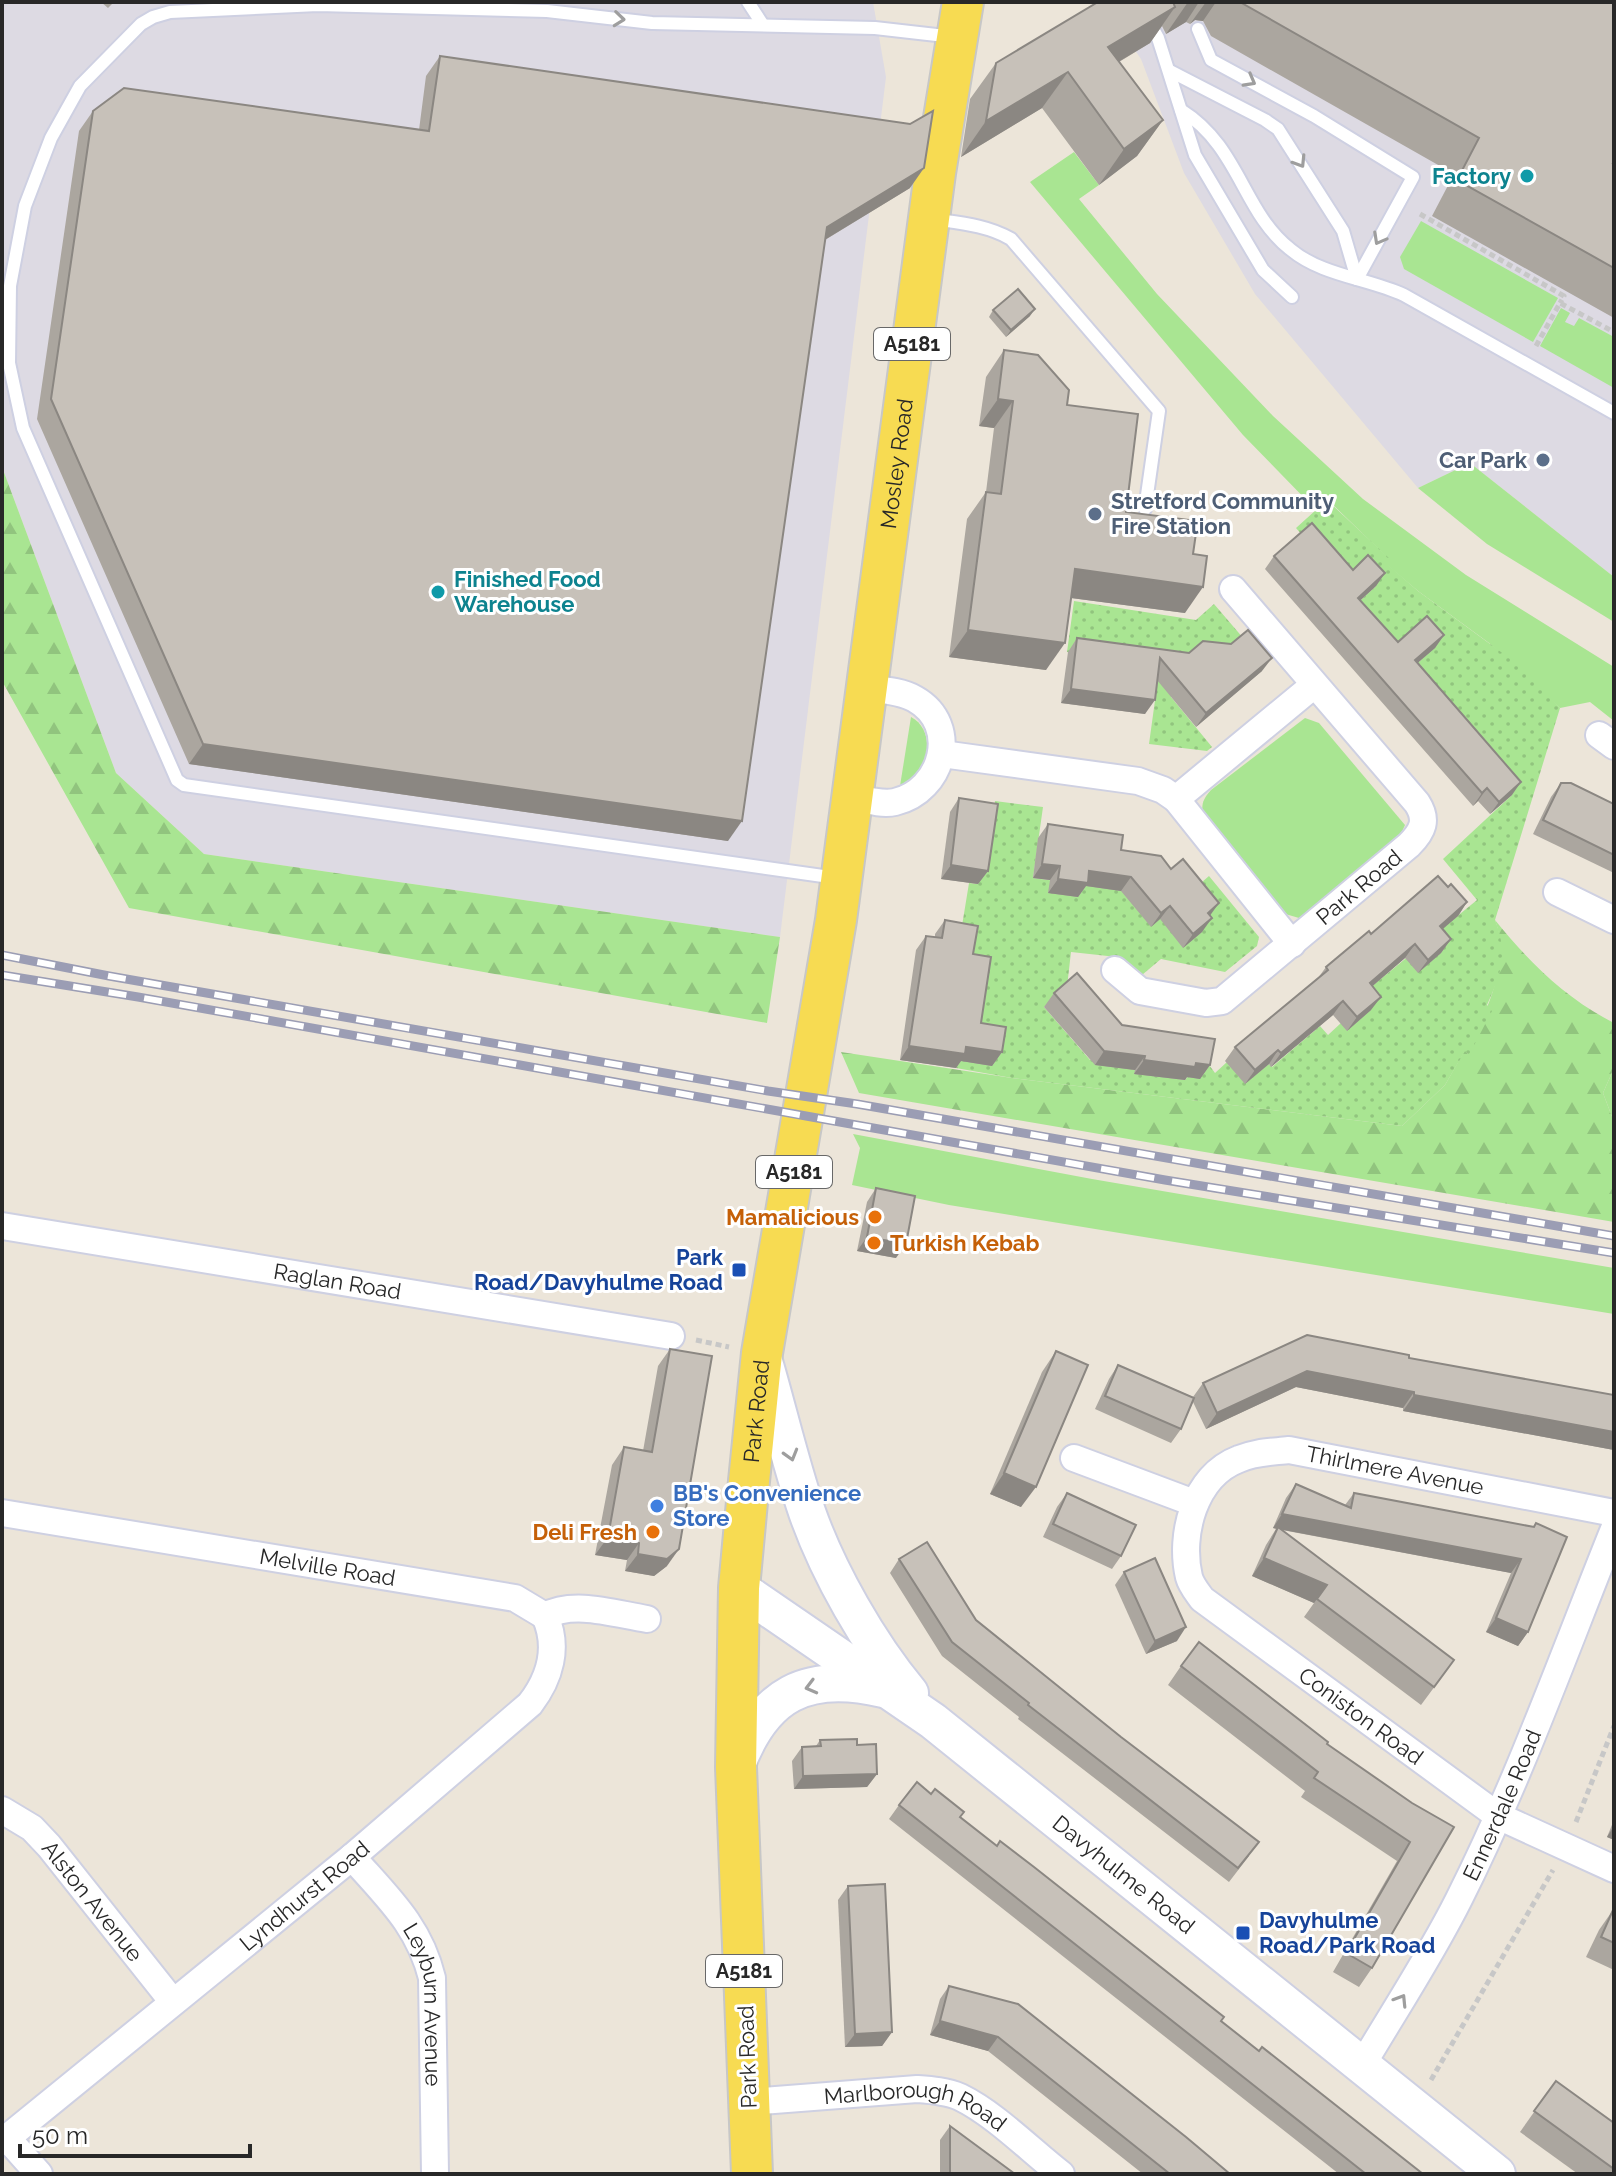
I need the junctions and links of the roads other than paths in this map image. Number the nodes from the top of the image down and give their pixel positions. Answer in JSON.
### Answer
{"nodes":[{"id":1,"x":748,"y":2,"type":"edge"},
{"id":2,"x":1138,"y":2,"type":"edge"},
{"id":3,"x":319,"y":4,"type":"edge"},
{"id":4,"x":960,"y":20,"type":"edge"},
{"id":5,"x":763,"y":25,"type":"junction"},
{"id":6,"x":1198,"y":29,"type":"dead end"},
{"id":7,"x":1170,"y":71,"type":"junction"},
{"id":8,"x":1181,"y":110,"type":"junction"},
{"id":9,"x":929,"y":219,"type":"junction"},
{"id":10,"x":1357,"y":279,"type":"junction"},
{"id":11,"x":1292,"y":297,"type":"dead end"},
{"id":12,"x":1614,"y":413,"type":"edge"},
{"id":13,"x":1145,"y":509,"type":"dead end"},
{"id":14,"x":1233,"y":589,"type":"dead end"},
{"id":15,"x":1314,"y":685,"type":"junction"},
{"id":16,"x":867,"y":688,"type":"junction"},
{"id":17,"x":942,"y":754,"type":"junction"},
{"id":18,"x":852,"y":797,"type":"junction"},
{"id":19,"x":1176,"y":799,"type":"junction"},
{"id":20,"x":842,"y":878,"type":"junction"},
{"id":21,"x":1557,"y":892,"type":"dead end"},
{"id":22,"x":1614,"y":920,"type":"edge"},
{"id":23,"x":1292,"y":944,"type":"junction"},
{"id":24,"x":1115,"y":970,"type":"dead end"},
{"id":25,"x":2,"y":1226,"type":"edge"},
{"id":26,"x":671,"y":1336,"type":"road end"},
{"id":27,"x":762,"y":1353,"type":"junction"},
{"id":28,"x":1074,"y":1458,"type":"dead end"},
{"id":29,"x":1194,"y":1503,"type":"junction"},
{"id":30,"x":2,"y":1513,"type":"edge"},
{"id":31,"x":1614,"y":1513,"type":"edge"},
{"id":32,"x":1614,"y":1529,"type":"edge"},
{"id":33,"x":739,"y":1588,"type":"junction"},
{"id":34,"x":545,"y":1616,"type":"junction"},
{"id":35,"x":647,"y":1619,"type":"dead end"},
{"id":36,"x":888,"y":1690,"type":"junction"},
{"id":37,"x":933,"y":1721,"type":"junction"},
{"id":38,"x":736,"y":1767,"type":"junction"},
{"id":39,"x":2,"y":1810,"type":"edge"},
{"id":40,"x":1498,"y":1816,"type":"junction"},
{"id":41,"x":352,"y":1857,"type":"junction"},
{"id":42,"x":1614,"y":1869,"type":"edge"},
{"id":43,"x":173,"y":2002,"type":"junction"},
{"id":44,"x":1361,"y":2067,"type":"junction"},
{"id":45,"x":749,"y":2102,"type":"junction"},
{"id":46,"x":4,"y":2140,"type":"edge"},
{"id":47,"x":39,"y":2174,"type":"edge"},
{"id":48,"x":435,"y":2174,"type":"edge"},
{"id":49,"x":752,"y":2174,"type":"edge"},
{"id":50,"x":1061,"y":2174,"type":"edge"},
{"id":51,"x":1497,"y":2174,"type":"edge"}],
"edges":[{"from":1,"to":5,"type":"lane"},
{"from":2,"to":7,"type":"lane"},
{"from":3,"to":5,"type":"lane","one_way":true},
{"from":3,"to":20,"type":"lane"},
{"from":4,"to":5,"type":"lane"},
{"from":4,"to":9,"type":"main road","name":"Mosley Road","number":"A5181"},
{"from":6,"to":10,"type":"lane","one_way":true},
{"from":7,"to":8,"type":"lane"},
{"from":7,"to":10,"type":"lane","one_way":true},
{"from":8,"to":10,"type":"lane"},
{"from":8,"to":11,"type":"lane"},
{"from":9,"to":13,"type":"lane"},
{"from":9,"to":16,"type":"main road","name":"Mosley Road","number":"A5181"},
{"from":10,"to":12,"type":"lane"},
{"from":14,"to":15,"type":"street","name":"Park Road"},
{"from":15,"to":19,"type":"street"},
{"from":15,"to":23,"type":"street","name":"Park Road"},
{"from":16,"to":17,"type":"street"},
{"from":16,"to":18,"type":"main road","name":"Park Road","number":"A5181"},
{"from":17,"to":18,"type":"street"},
{"from":17,"to":19,"type":"street"},
{"from":18,"to":20,"type":"main road","name":"Park Road","number":"A5181"},
{"from":19,"to":23,"type":"street"},
{"from":20,"to":27,"type":"main road","name":"Park Road","number":"A5181"},
{"from":21,"to":22,"type":"street"},
{"from":23,"to":24,"type":"street"},
{"from":25,"to":26,"type":"street","name":"Raglan Road"},
{"from":27,"to":33,"type":"main road","name":"Park Road","number":"A5181"},
{"from":27,"to":37,"type":"street","one_way":true},
{"from":28,"to":29,"type":"street"},
{"from":29,"to":31,"type":"street","name":"Thirlmere Avenue"},
{"from":29,"to":40,"type":"street","name":"Coniston Road"},
{"from":30,"to":34,"type":"street","name":"Melville Road"},
{"from":32,"to":40,"type":"street","name":"Ennerdale Road"},
{"from":33,"to":36,"type":"street","name":"Davyhulme Road"},
{"from":33,"to":38,"type":"main road","name":"Park Road","number":"A5181"},
{"from":34,"to":35,"type":"street"},
{"from":34,"to":41,"type":"street","name":"Lyndhurst Road"},
{"from":36,"to":37,"type":"street","name":"Davyhulme Road"},
{"from":36,"to":38,"type":"street","one_way":true},
{"from":37,"to":44,"type":"street","name":"Davyhulme Road"},
{"from":38,"to":45,"type":"main road","name":"Park Road","number":"A5181"},
{"from":39,"to":43,"type":"street","name":"Alston Avenue"},
{"from":40,"to":42,"type":"street","name":"Coniston Road"},
{"from":44,"to":40,"type":"street","name":"Ennerdale Road","one_way":true},
{"from":41,"to":43,"type":"street","name":"Lyndhurst Road"},
{"from":41,"to":48,"type":"street","name":"Leyburn Avenue"},
{"from":43,"to":46,"type":"street","name":"Lyndhurst Road"},
{"from":44,"to":51,"type":"street","name":"Davyhulme Road"},
{"from":45,"to":49,"type":"main road","name":"Park Road","number":"A5181"},
{"from":45,"to":50,"type":"street","name":"Marlborough Road"},
{"from":46,"to":47,"type":"street"}]}
